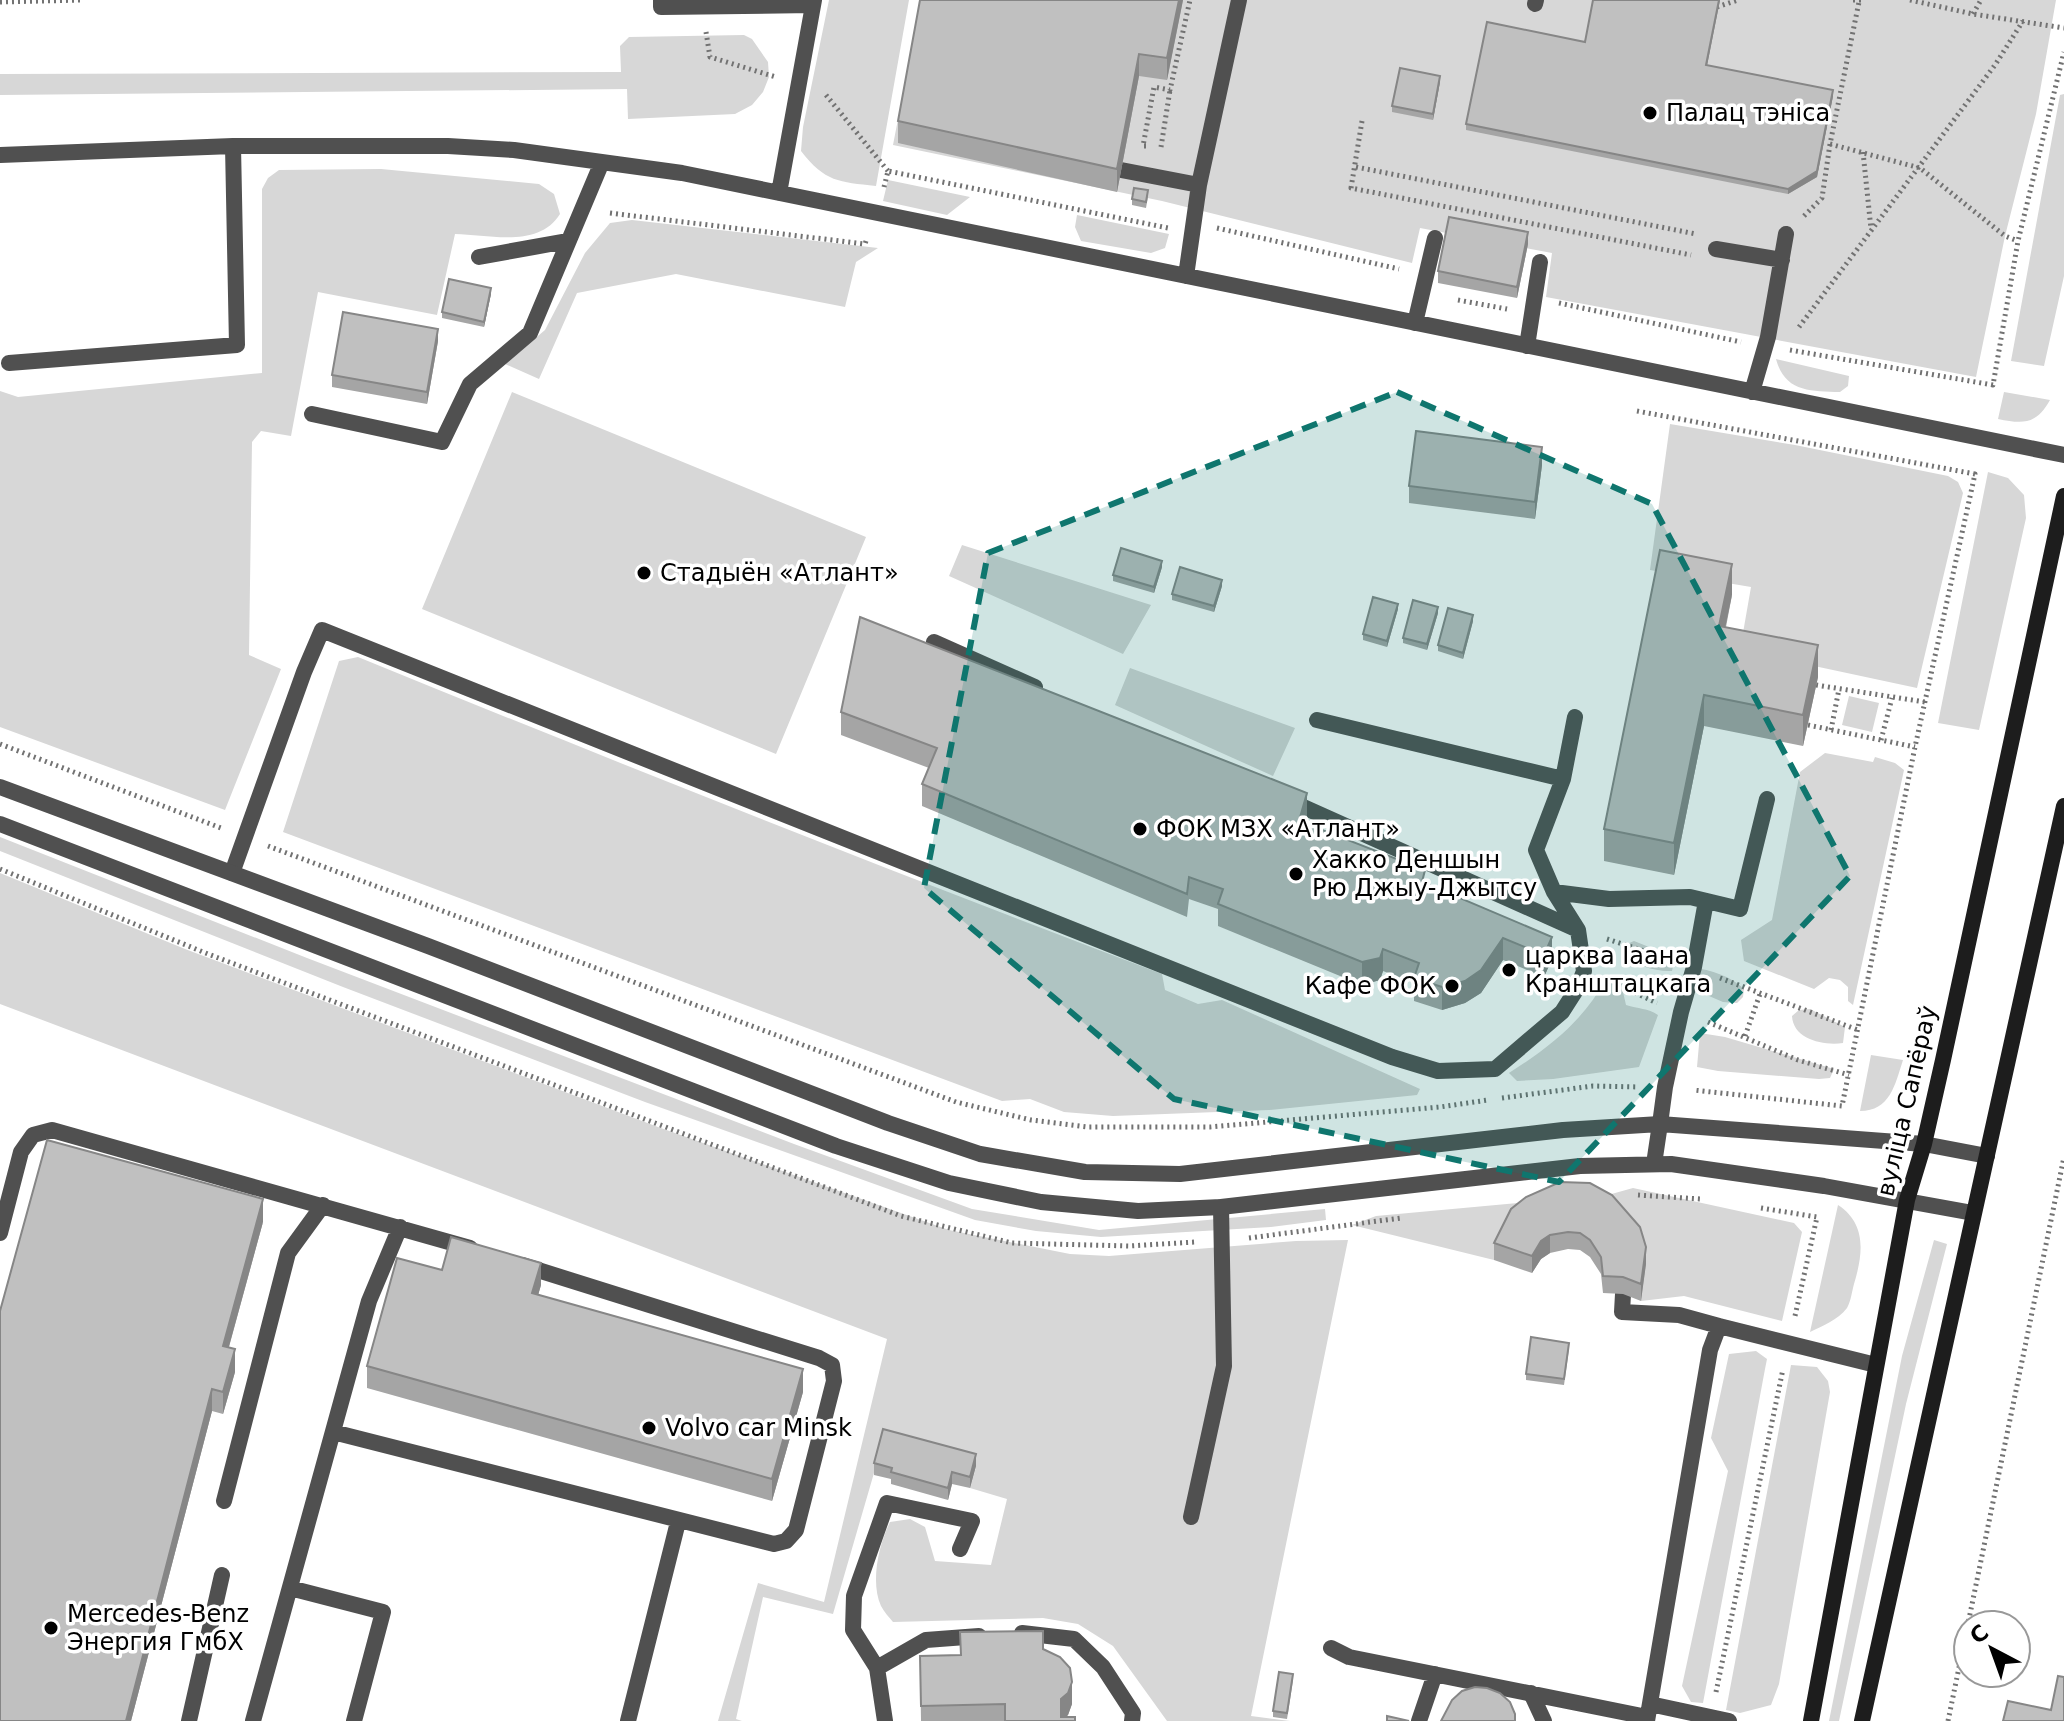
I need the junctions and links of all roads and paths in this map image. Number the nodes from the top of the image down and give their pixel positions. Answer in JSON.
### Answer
{"nodes":[{"id":1,"x":83,"y":0,"type":"edge"},
{"id":2,"x":661,"y":0,"type":"edge"},
{"id":3,"x":1190,"y":0,"type":"edge"},
{"id":4,"x":1239,"y":0,"type":"edge"},
{"id":5,"x":1738,"y":0,"type":"edge"},
{"id":6,"x":1910,"y":0,"type":"edge"},
{"id":7,"x":1981,"y":0,"type":"edge"},
{"id":8,"x":1859,"y":1,"type":"edge"},
{"id":9,"x":0,"y":2,"type":"edge"},
{"id":10,"x":814,"y":3,"type":"edge"},
{"id":11,"x":1717,"y":7,"type":"edge"},
{"id":12,"x":1973,"y":14,"type":"junction"},
{"id":13,"x":2023,"y":21,"type":"junction"},
{"id":14,"x":2064,"y":28,"type":"edge"},
{"id":15,"x":1170,"y":90,"type":"junction"},
{"id":16,"x":1362,"y":121,"type":"dead end"},
{"id":17,"x":1830,"y":144,"type":"junction"},
{"id":18,"x":233,"y":146,"type":"junction"},
{"id":19,"x":1161,"y":147,"type":"junction"},
{"id":20,"x":1863,"y":152,"type":"junction"},
{"id":21,"x":0,"y":155,"type":"edge"},
{"id":22,"x":602,"y":162,"type":"junction"},
{"id":23,"x":1356,"y":167,"type":"junction"},
{"id":24,"x":1920,"y":168,"type":"junction"},
{"id":25,"x":1121,"y":170,"type":"edge"},
{"id":26,"x":1173,"y":180,"type":"junction"},
{"id":27,"x":1199,"y":185,"type":"junction"},
{"id":28,"x":779,"y":193,"type":"junction"},
{"id":29,"x":583,"y":210,"type":"junction"},
{"id":30,"x":876,"y":213,"type":"junction"},
{"id":31,"x":1161,"y":227,"type":"dead end"},
{"id":32,"x":1872,"y":230,"type":"junction"},
{"id":33,"x":1786,"y":234,"type":"joint"},
{"id":34,"x":1435,"y":238,"type":"dead end"},
{"id":35,"x":567,"y":241,"type":"junction"},
{"id":36,"x":2018,"y":241,"type":"dead end"},
{"id":37,"x":1716,"y":249,"type":"junction"},
{"id":38,"x":479,"y":257,"type":"dead end"},
{"id":39,"x":1782,"y":260,"type":"junction"},
{"id":40,"x":1540,"y":262,"type":"dead end"},
{"id":41,"x":1186,"y":276,"type":"junction"},
{"id":42,"x":1415,"y":323,"type":"junction"},
{"id":43,"x":1798,"y":328,"type":"dead end"},
{"id":44,"x":1789,"y":341,"type":"dead end"},
{"id":45,"x":1527,"y":346,"type":"junction"},
{"id":46,"x":1786,"y":350,"type":"dead end"},
{"id":47,"x":9,"y":363,"type":"dead end"},
{"id":48,"x":1752,"y":392,"type":"junction"},
{"id":49,"x":1637,"y":411,"type":"dead end"},
{"id":50,"x":312,"y":414,"type":"dead end"},
{"id":51,"x":2064,"y":455,"type":"edge"},
{"id":52,"x":2064,"y":496,"type":"edge"},
{"id":53,"x":934,"y":642,"type":"edge"},
{"id":54,"x":1816,"y":685,"type":"edge"},
{"id":55,"x":1839,"y":689,"type":"junction"},
{"id":56,"x":1048,"y":693,"type":"edge"},
{"id":57,"x":1892,"y":698,"type":"junction"},
{"id":58,"x":1925,"y":702,"type":"junction"},
{"id":59,"x":1575,"y":717,"type":"dead end"},
{"id":60,"x":1317,"y":720,"type":"dead end"},
{"id":61,"x":1808,"y":725,"type":"edge"},
{"id":62,"x":1831,"y":730,"type":"junction"},
{"id":63,"x":1881,"y":740,"type":"junction"},
{"id":64,"x":0,"y":744,"type":"edge"},
{"id":65,"x":1915,"y":747,"type":"junction"},
{"id":66,"x":1563,"y":779,"type":"junction"},
{"id":67,"x":0,"y":787,"type":"edge"},
{"id":68,"x":1277,"y":796,"type":"edge"},
{"id":69,"x":1767,"y":799,"type":"dead end"},
{"id":70,"x":2064,"y":806,"type":"edge"},
{"id":71,"x":0,"y":824,"type":"edge"},
{"id":72,"x":246,"y":837,"type":"junction"},
{"id":73,"x":0,"y":869,"type":"edge"},
{"id":74,"x":232,"y":873,"type":"junction"},
{"id":75,"x":1554,"y":892,"type":"junction"},
{"id":76,"x":1706,"y":901,"type":"junction"},
{"id":77,"x":1578,"y":930,"type":"junction"},
{"id":78,"x":1584,"y":971,"type":"junction"},
{"id":79,"x":1760,"y":994,"type":"dead end"},
{"id":80,"x":1681,"y":1012,"type":"junction"},
{"id":81,"x":1745,"y":1036,"type":"junction"},
{"id":82,"x":1849,"y":1075,"type":"junction"},
{"id":83,"x":1665,"y":1087,"type":"junction"},
{"id":84,"x":1660,"y":1124,"type":"junction"},
{"id":85,"x":1924,"y":1144,"type":"junction"},
{"id":86,"x":1987,"y":1156,"type":"junction"},
{"id":87,"x":2064,"y":1157,"type":"edge"},
{"id":88,"x":1654,"y":1164,"type":"junction"},
{"id":89,"x":1907,"y":1200,"type":"junction"},
{"id":90,"x":323,"y":1205,"type":"junction"},
{"id":91,"x":1221,"y":1207,"type":"junction"},
{"id":92,"x":1973,"y":1213,"type":"junction"},
{"id":93,"x":400,"y":1227,"type":"junction"},
{"id":94,"x":0,"y":1233,"type":"edge"},
{"id":95,"x":1129,"y":1246,"type":"dead end"},
{"id":96,"x":1623,"y":1294,"type":"edge"},
{"id":97,"x":1719,"y":1326,"type":"junction"},
{"id":98,"x":1876,"y":1365,"type":"junction"},
{"id":99,"x":333,"y":1432,"type":"junction"},
{"id":100,"x":224,"y":1501,"type":"dead end"},
{"id":101,"x":1191,"y":1517,"type":"dead end"},
{"id":102,"x":678,"y":1522,"type":"junction"},
{"id":103,"x":960,"y":1549,"type":"dead end"},
{"id":104,"x":222,"y":1575,"type":"dead end"},
{"id":105,"x":290,"y":1588,"type":"junction"},
{"id":106,"x":1331,"y":1648,"type":"dead end"},
{"id":107,"x":877,"y":1668,"type":"junction"},
{"id":108,"x":1435,"y":1674,"type":"junction"},
{"id":109,"x":1531,"y":1693,"type":"junction"},
{"id":110,"x":1648,"y":1714,"type":"edge"},
{"id":111,"x":1136,"y":1718,"type":"edge"},
{"id":112,"x":189,"y":1721,"type":"edge"},
{"id":113,"x":253,"y":1721,"type":"edge"},
{"id":114,"x":354,"y":1721,"type":"edge"},
{"id":115,"x":628,"y":1721,"type":"edge"},
{"id":116,"x":885,"y":1721,"type":"edge"},
{"id":117,"x":1419,"y":1721,"type":"edge"},
{"id":118,"x":1544,"y":1721,"type":"edge"},
{"id":119,"x":1729,"y":1721,"type":"edge"},
{"id":120,"x":1811,"y":1721,"type":"edge"},
{"id":121,"x":1862,"y":1721,"type":"edge"},
{"id":122,"x":1948,"y":1721,"type":"edge"}],
"edges":[{"from":1,"to":9,"type":"path"},
{"from":2,"to":10,"type":"street"},
{"from":3,"to":15,"type":"path"},
{"from":4,"to":27,"type":"street"},
{"from":5,"to":11,"type":"path"},
{"from":6,"to":12,"type":"path"},
{"from":7,"to":12,"type":"path"},
{"from":8,"to":17,"type":"path"},
{"from":10,"to":28,"type":"street"},
{"from":12,"to":13,"type":"path"},
{"from":13,"to":14,"type":"path"},
{"from":13,"to":24,"type":"path"},
{"from":15,"to":19,"type":"path"},
{"from":15,"to":19,"type":"path"},
{"from":16,"to":23,"type":"path"},
{"from":17,"to":20,"type":"path"},
{"from":17,"to":33,"type":"path"},
{"from":18,"to":21,"type":"street"},
{"from":18,"to":22,"type":"street"},
{"from":18,"to":47,"type":"street"},
{"from":19,"to":26,"type":"path"},
{"from":20,"to":24,"type":"path"},
{"from":20,"to":32,"type":"path"},
{"from":22,"to":28,"type":"street"},
{"from":22,"to":29,"type":"street"},
{"from":23,"to":37,"type":"path"},
{"from":23,"to":37,"type":"path"},
{"from":24,"to":32,"type":"path"},
{"from":24,"to":36,"type":"path"},
{"from":25,"to":26,"type":"street"},
{"from":26,"to":27,"type":"street"},
{"from":26,"to":31,"type":"path"},
{"from":27,"to":41,"type":"street"},
{"from":28,"to":30,"type":"street"},
{"from":29,"to":30,"type":"path"},
{"from":29,"to":35,"type":"street"},
{"from":30,"to":41,"type":"street"},
{"from":32,"to":43,"type":"path"},
{"from":33,"to":39,"type":"street"},
{"from":34,"to":42,"type":"street"},
{"from":35,"to":38,"type":"street"},
{"from":35,"to":50,"type":"street"},
{"from":37,"to":39,"type":"street"},
{"from":39,"to":48,"type":"street"},
{"from":40,"to":45,"type":"street"},
{"from":41,"to":42,"type":"street"},
{"from":42,"to":45,"type":"street"},
{"from":44,"to":46,"type":"path"},
{"from":45,"to":48,"type":"street"},
{"from":48,"to":51,"type":"street"},
{"from":49,"to":58,"type":"path"},
{"from":52,"to":85,"type":"main road","name":"вуліца Сапёраў"},
{"from":53,"to":56,"type":"street"},
{"from":54,"to":55,"type":"path"},
{"from":55,"to":57,"type":"path"},
{"from":55,"to":62,"type":"path"},
{"from":57,"to":58,"type":"path"},
{"from":57,"to":63,"type":"path"},
{"from":58,"to":65,"type":"path"},
{"from":59,"to":66,"type":"street"},
{"from":60,"to":66,"type":"street"},
{"from":61,"to":62,"type":"path"},
{"from":62,"to":63,"type":"path"},
{"from":63,"to":65,"type":"path"},
{"from":64,"to":72,"type":"path"},
{"from":65,"to":82,"type":"path"},
{"from":66,"to":75,"type":"street"},
{"from":67,"to":74,"type":"street"},
{"from":68,"to":77,"type":"street"},
{"from":69,"to":76,"type":"street"},
{"from":70,"to":86,"type":"main road"},
{"from":71,"to":91,"type":"street"},
{"from":72,"to":74,"type":"street"},
{"from":72,"to":78,"type":"street"},
{"from":72,"to":83,"type":"path"},
{"from":73,"to":95,"type":"path"},
{"from":74,"to":84,"type":"street"},
{"from":75,"to":76,"type":"street"},
{"from":75,"to":77,"type":"street"},
{"from":76,"to":80,"type":"street"},
{"from":77,"to":78,"type":"street"},
{"from":78,"to":80,"type":"path"},
{"from":79,"to":81,"type":"path"},
{"from":80,"to":81,"type":"path"},
{"from":80,"to":83,"type":"street"},
{"from":81,"to":82,"type":"path"},
{"from":82,"to":83,"type":"path"},
{"from":83,"to":84,"type":"street"},
{"from":84,"to":85,"type":"street"},
{"from":84,"to":88,"type":"street"},
{"from":85,"to":86,"type":"street"},
{"from":85,"to":89,"type":"main road","name":"вуліца Сапёраў"},
{"from":86,"to":92,"type":"main road"},
{"from":87,"to":122,"type":"path"},
{"from":88,"to":89,"type":"street"},
{"from":88,"to":91,"type":"street"},
{"from":89,"to":92,"type":"street"},
{"from":89,"to":98,"type":"main road","name":"вуліца Сапёраў"},
{"from":90,"to":93,"type":"street"},
{"from":90,"to":94,"type":"street"},
{"from":90,"to":100,"type":"street"},
{"from":91,"to":101,"type":"street"},
{"from":92,"to":121,"type":"main road"},
{"from":93,"to":99,"type":"street"},
{"from":93,"to":102,"type":"street"},
{"from":96,"to":97,"type":"street"},
{"from":97,"to":98,"type":"street"},
{"from":97,"to":110,"type":"street"},
{"from":98,"to":120,"type":"main road","name":"вуліца Сапёраў"},
{"from":99,"to":102,"type":"street"},
{"from":99,"to":105,"type":"street"},
{"from":102,"to":115,"type":"street"},
{"from":103,"to":107,"type":"street"},
{"from":104,"to":112,"type":"street"},
{"from":105,"to":113,"type":"street"},
{"from":105,"to":114,"type":"street"},
{"from":106,"to":108,"type":"street"},
{"from":107,"to":111,"type":"street"},
{"from":107,"to":116,"type":"street"},
{"from":108,"to":109,"type":"street"},
{"from":108,"to":117,"type":"street"},
{"from":109,"to":110,"type":"street"},
{"from":109,"to":118,"type":"street"},
{"from":110,"to":119,"type":"street"}]}
